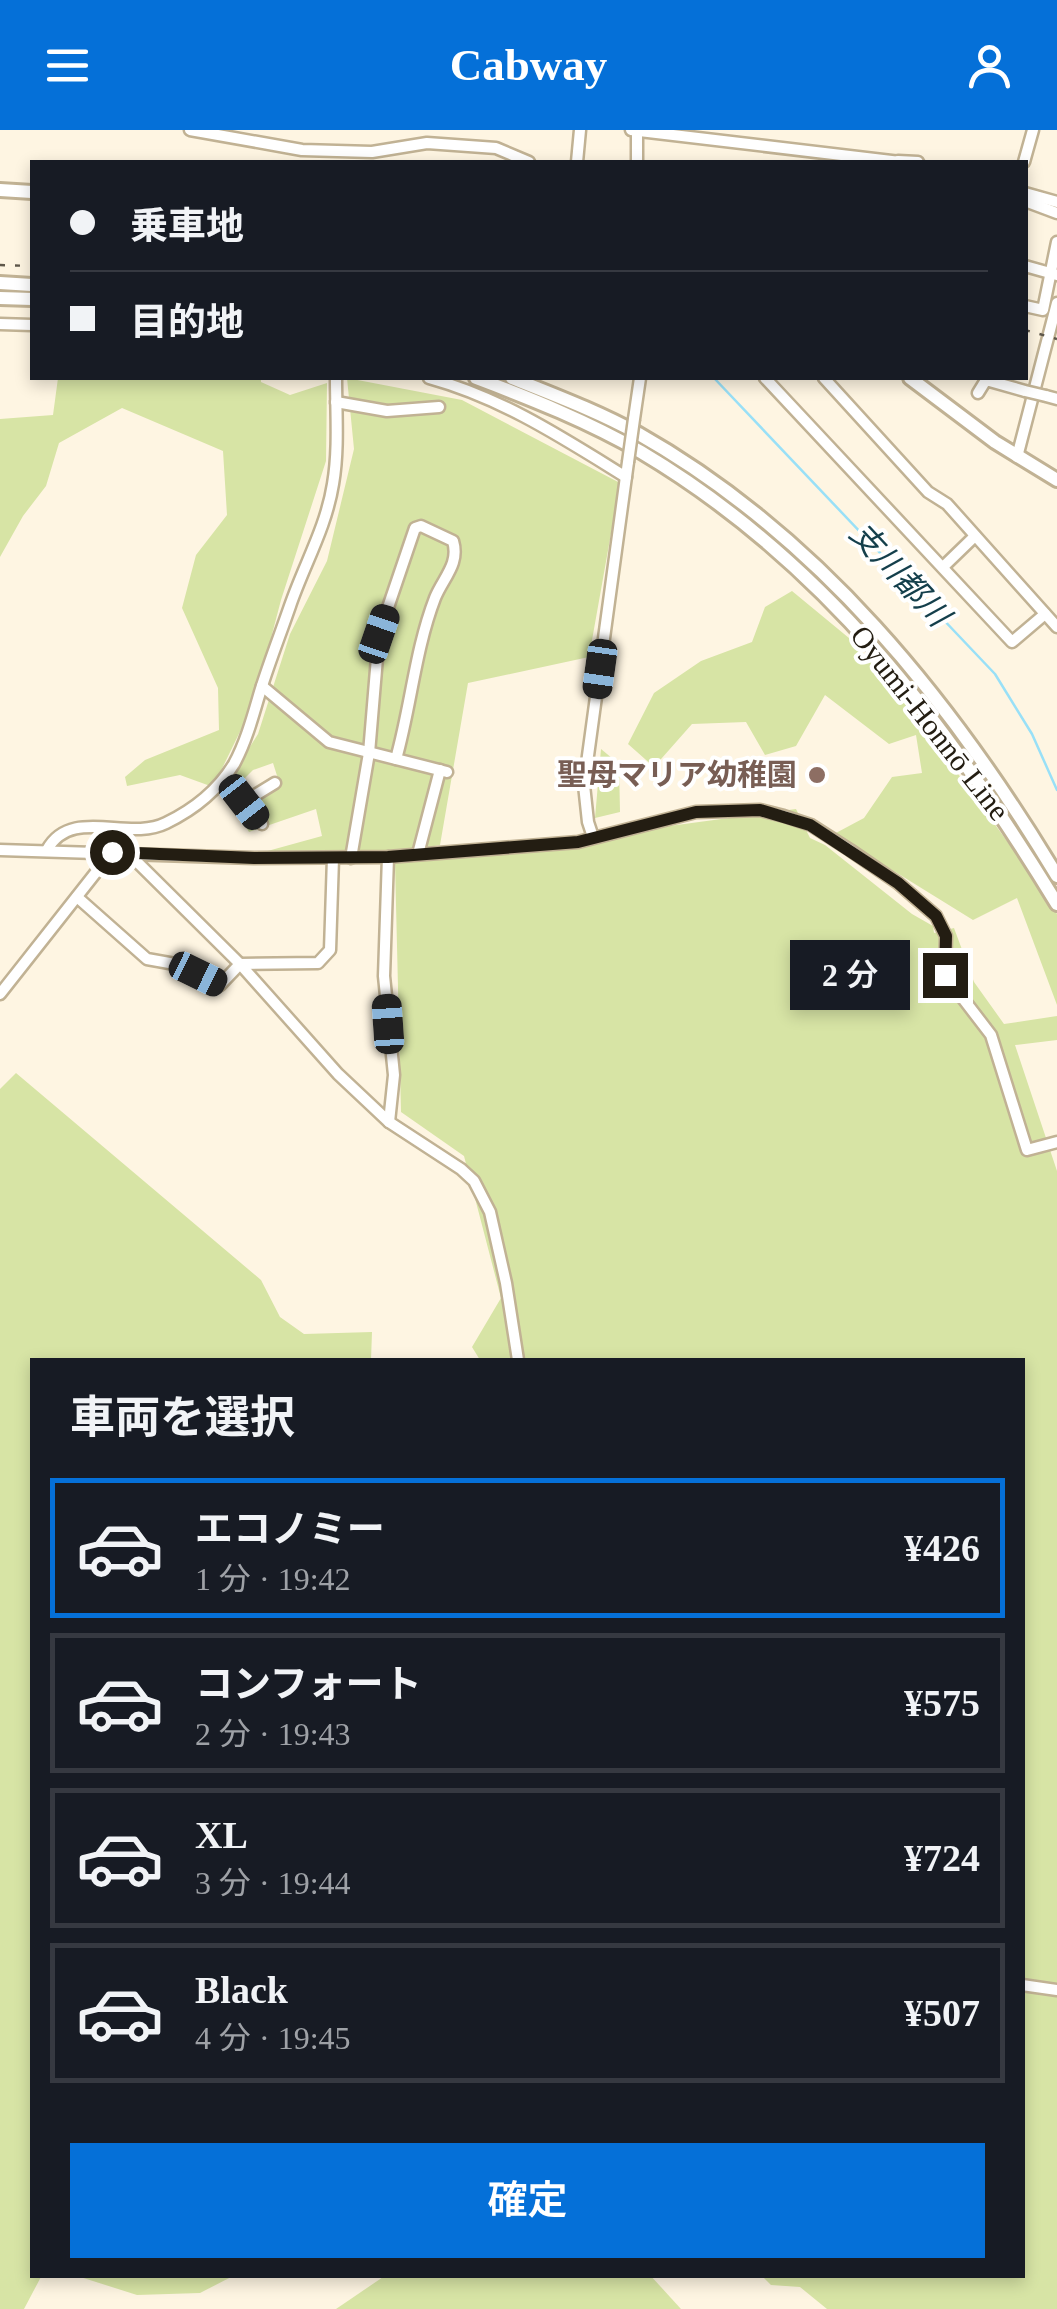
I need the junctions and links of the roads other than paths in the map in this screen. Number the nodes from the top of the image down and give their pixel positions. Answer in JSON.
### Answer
{"nodes":[{"id":1,"x":190,"y":130,"type":"edge"},
{"id":2,"x":580,"y":130,"type":"edge"},
{"id":3,"x":634,"y":130,"type":"edge"},
{"id":4,"x":1033,"y":130,"type":"edge"},
{"id":5,"x":246,"y":134,"type":"edge"},
{"id":6,"x":732,"y":136,"type":"edge"},
{"id":7,"x":523,"y":160,"type":"edge"},
{"id":8,"x":576,"y":160,"type":"edge"},
{"id":9,"x":637,"y":160,"type":"edge"},
{"id":10,"x":873,"y":160,"type":"edge"},
{"id":11,"x":1025,"y":160,"type":"edge"},
{"id":12,"x":0,"y":190,"type":"edge"},
{"id":13,"x":30,"y":192,"type":"edge"},
{"id":14,"x":1028,"y":197,"type":"edge"},
{"id":15,"x":1028,"y":198,"type":"edge"},
{"id":16,"x":1057,"y":202,"type":"edge"},
{"id":17,"x":1057,"y":213,"type":"edge"},
{"id":18,"x":1057,"y":242,"type":"edge"},
{"id":19,"x":1028,"y":267,"type":"edge"},
{"id":20,"x":1053,"y":274,"type":"edge"},
{"id":21,"x":0,"y":283,"type":"edge"},
{"id":22,"x":30,"y":285,"type":"edge"},
{"id":23,"x":0,"y":298,"type":"edge"},
{"id":24,"x":30,"y":299,"type":"edge"},
{"id":25,"x":1057,"y":302,"type":"edge"},
{"id":26,"x":1028,"y":307,"type":"edge"},
{"id":27,"x":0,"y":324,"type":"edge"},
{"id":28,"x":30,"y":325,"type":"edge"},
{"id":29,"x":336,"y":380,"type":"edge"},
{"id":30,"x":437,"y":380,"type":"edge"},
{"id":31,"x":481,"y":380,"type":"edge"},
{"id":32,"x":517,"y":380,"type":"edge"},
{"id":33,"x":640,"y":380,"type":"edge"},
{"id":34,"x":772,"y":380,"type":"edge"},
{"id":35,"x":826,"y":380,"type":"edge"},
{"id":36,"x":913,"y":380,"type":"edge"},
{"id":37,"x":978,"y":392,"type":"dead end"},
{"id":38,"x":1052,"y":398,"type":"edge"},
{"id":39,"x":336,"y":402,"type":"junction"},
{"id":40,"x":439,"y":408,"type":"dead end"},
{"id":41,"x":1017,"y":457,"type":"junction"},
{"id":42,"x":626,"y":476,"type":"junction"},
{"id":43,"x":1057,"y":480,"type":"edge"},
{"id":44,"x":975,"y":536,"type":"junction"},
{"id":45,"x":944,"y":567,"type":"junction"},
{"id":46,"x":1046,"y":614,"type":"junction"},
{"id":47,"x":1057,"y":627,"type":"edge"},
{"id":48,"x":262,"y":686,"type":"junction"},
{"id":49,"x":369,"y":753,"type":"junction"},
{"id":50,"x":396,"y":760,"type":"junction"},
{"id":51,"x":275,"y":783,"type":"dead end"},
{"id":52,"x":218,"y":786,"type":"junction"},
{"id":53,"x":244,"y":802,"type":"junction"},
{"id":54,"x":262,"y":824,"type":"dead end"},
{"id":55,"x":593,"y":837,"type":"junction"},
{"id":56,"x":0,"y":850,"type":"edge"},
{"id":57,"x":48,"y":850,"type":"junction"},
{"id":58,"x":112,"y":852,"type":"junction"},
{"id":59,"x":126,"y":852,"type":"junction"},
{"id":60,"x":418,"y":854,"type":"junction"},
{"id":61,"x":388,"y":857,"type":"junction"},
{"id":62,"x":333,"y":858,"type":"junction"},
{"id":63,"x":351,"y":858,"type":"junction"},
{"id":64,"x":1057,"y":876,"type":"edge"},
{"id":65,"x":77,"y":897,"type":"junction"},
{"id":66,"x":1057,"y":904,"type":"edge"},
{"id":67,"x":240,"y":964,"type":"junction"},
{"id":68,"x":0,"y":994,"type":"edge"},
{"id":69,"x":389,"y":1122,"type":"junction"},
{"id":70,"x":1057,"y":1142,"type":"edge"},
{"id":71,"x":518,"y":1358,"type":"edge"},
{"id":72,"x":1025,"y":1985,"type":"edge"},
{"id":73,"x":1057,"y":1990,"type":"edge"}],
"edges":[{"from":1,"to":5,"type":"street"},
{"from":2,"to":8,"type":"street"},
{"from":3,"to":6,"type":"street"},
{"from":3,"to":9,"type":"street"},
{"from":4,"to":11,"type":"street"},
{"from":5,"to":7,"type":"street"},
{"from":6,"to":10,"type":"street"},
{"from":12,"to":13,"type":"main road"},
{"from":14,"to":16,"type":"street"},
{"from":15,"to":17,"type":"street"},
{"from":18,"to":20,"type":"street"},
{"from":19,"to":20,"type":"street"},
{"from":20,"to":26,"type":"street"},
{"from":21,"to":22,"type":"main road"},
{"from":23,"to":24,"type":"main road"},
{"from":25,"to":41,"type":"street"},
{"from":27,"to":28,"type":"street"},
{"from":29,"to":39,"type":"street"},
{"from":30,"to":42,"type":"street"},
{"from":31,"to":66,"type":"main road","name":"Oyumi-Honnō Line"},
{"from":32,"to":64,"type":"main road","name":"Oyumi-Honnō Line"},
{"from":33,"to":42,"type":"street","bridge":true},
{"from":34,"to":45,"type":"street"},
{"from":35,"to":44,"type":"street"},
{"from":36,"to":41,"type":"main road"},
{"from":37,"to":38,"type":"street","bridge":true},
{"from":39,"to":40,"type":"street"},
{"from":39,"to":48,"type":"street"},
{"from":41,"to":43,"type":"main road"},
{"from":42,"to":55,"type":"street"},
{"from":44,"to":45,"type":"street"},
{"from":44,"to":46,"type":"street"},
{"from":45,"to":46,"type":"street"},
{"from":46,"to":47,"type":"street"},
{"from":48,"to":49,"type":"street"},
{"from":48,"to":52,"type":"street"},
{"from":49,"to":50,"type":"street"},
{"from":49,"to":50,"type":"street"},
{"from":49,"to":63,"type":"street"},
{"from":50,"to":60,"type":"street"},
{"from":51,"to":53,"type":"street"},
{"from":52,"to":53,"type":"street"},
{"from":52,"to":57,"type":"street"},
{"from":53,"to":54,"type":"street"},
{"from":55,"to":60,"type":"street"},
{"from":55,"to":70,"type":"street"},
{"from":56,"to":57,"type":"street"},
{"from":57,"to":58,"type":"street"},
{"from":58,"to":59,"type":"street"},
{"from":58,"to":65,"type":"street"},
{"from":59,"to":62,"type":"street"},
{"from":59,"to":67,"type":"street"},
{"from":60,"to":61,"type":"street"},
{"from":61,"to":63,"type":"street"},
{"from":61,"to":69,"type":"street"},
{"from":62,"to":63,"type":"street"},
{"from":62,"to":67,"type":"street"},
{"from":65,"to":67,"type":"street"},
{"from":65,"to":68,"type":"street"},
{"from":67,"to":69,"type":"street"},
{"from":69,"to":71,"type":"street"},
{"from":72,"to":73,"type":"street"}]}
